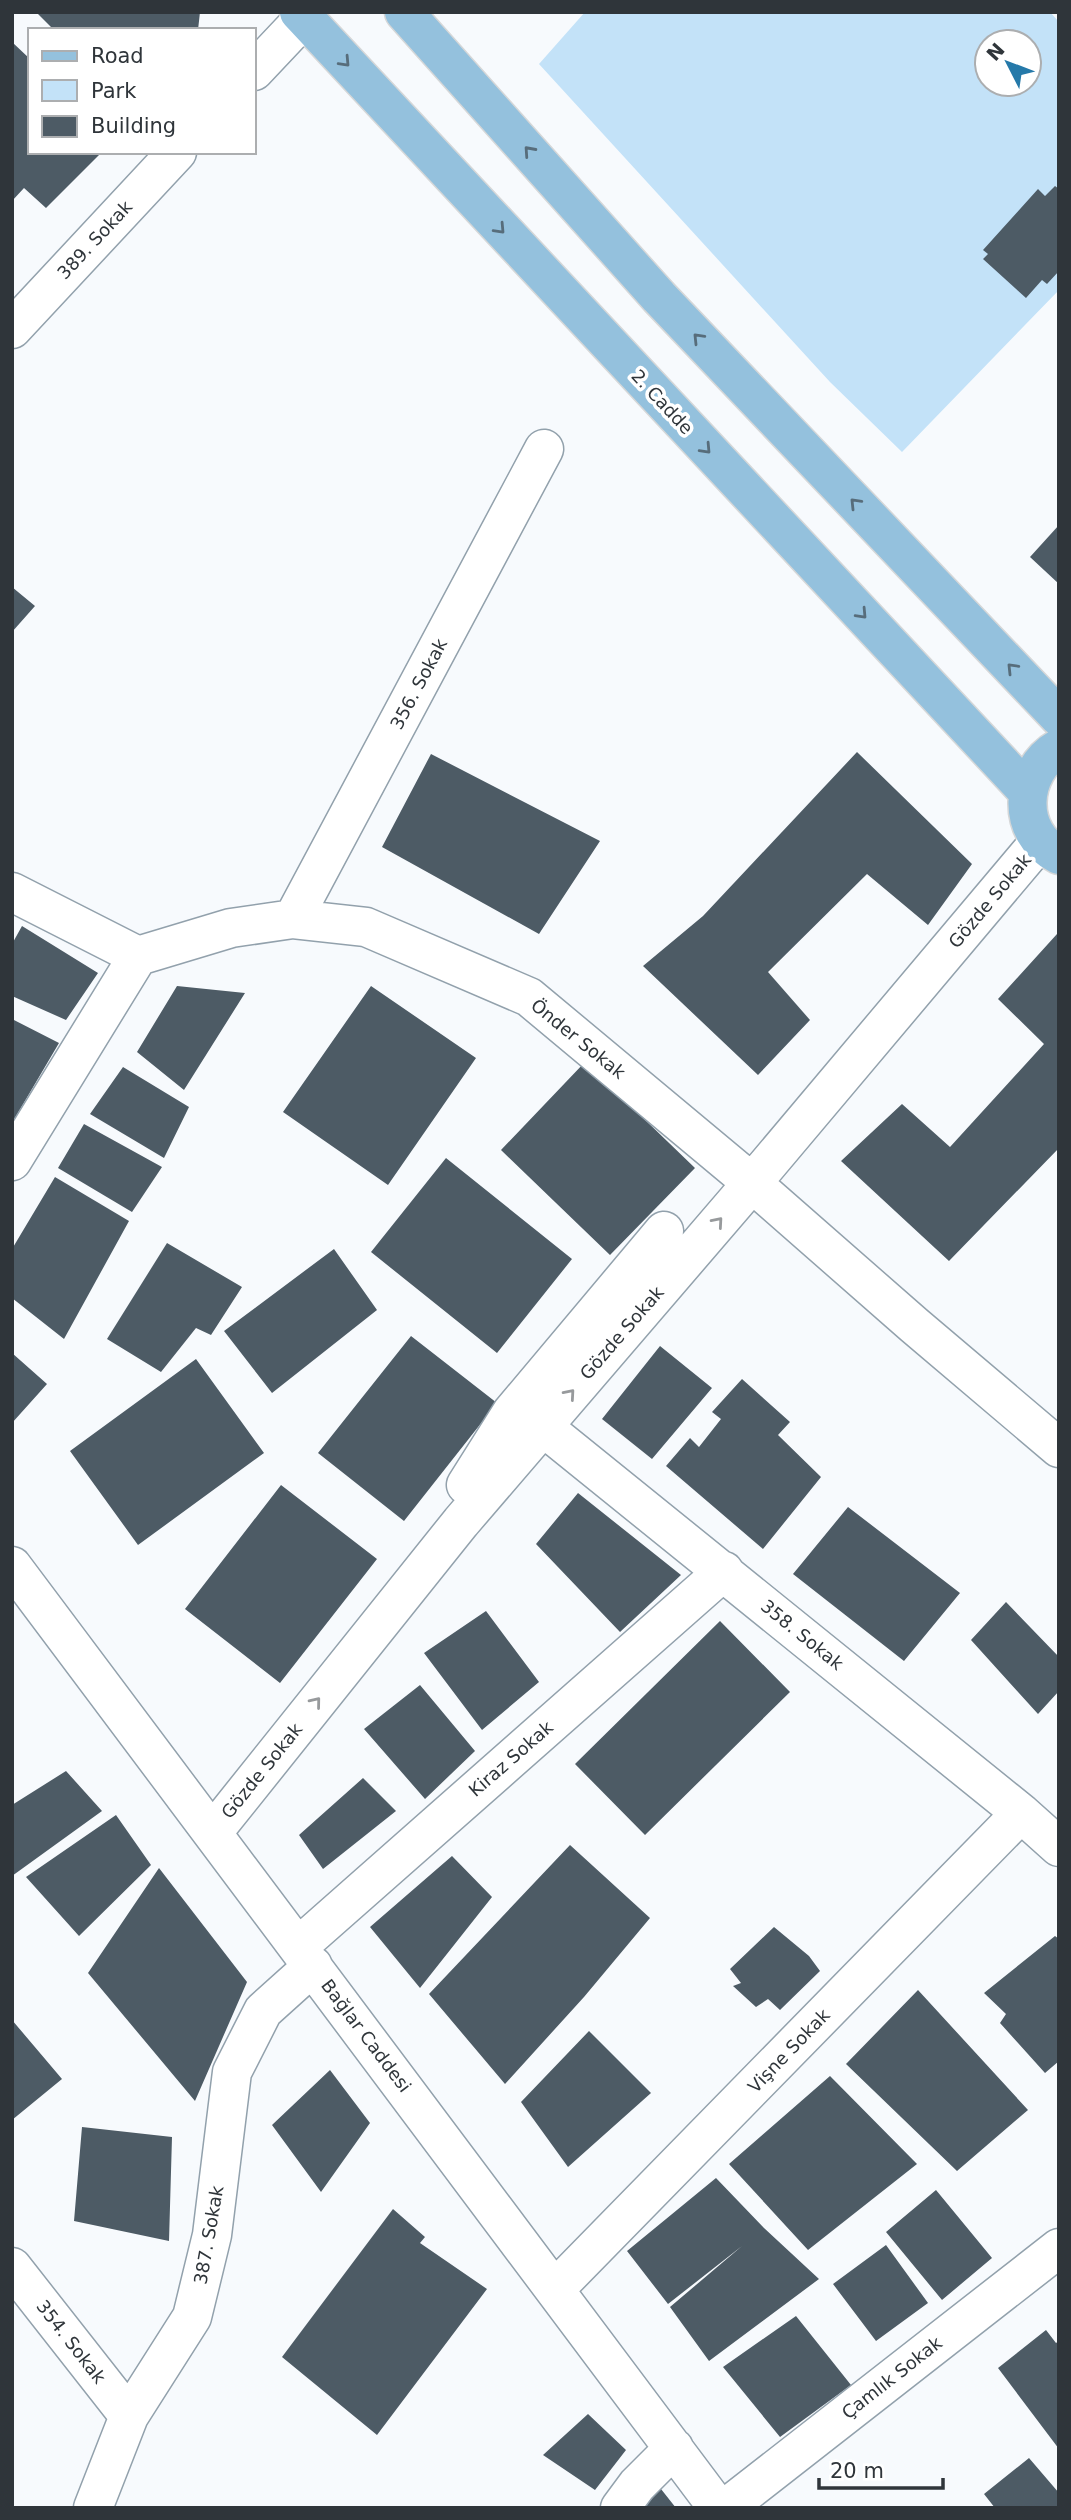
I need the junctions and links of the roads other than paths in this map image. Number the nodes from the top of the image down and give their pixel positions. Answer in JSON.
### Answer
{"nodes":[{"id":1,"x":404,"y":12,"type":"edge"},
{"id":2,"x":301,"y":15,"type":"edge"},
{"id":3,"x":256,"y":69,"type":"edge"},
{"id":4,"x":175,"y":154,"type":"edge"},
{"id":5,"x":12,"y":329,"type":"edge"},
{"id":6,"x":544,"y":449,"type":"dead end"},
{"id":7,"x":1059,"y":718,"type":"edge"},
{"id":8,"x":1059,"y":748,"type":"edge"},
{"id":9,"x":1027,"y":791,"type":"junction"},
{"id":10,"x":1050,"y":848,"type":"edge"},
{"id":11,"x":12,"y":892,"type":"edge"},
{"id":12,"x":293,"y":919,"type":"junction"},
{"id":13,"x":138,"y":956,"type":"junction"},
{"id":14,"x":12,"y":1161,"type":"edge"},
{"id":15,"x":752,"y":1183,"type":"junction"},
{"id":16,"x":664,"y":1231,"type":"dead end"},
{"id":17,"x":542,"y":1426,"type":"junction"},
{"id":18,"x":1059,"y":1448,"type":"edge"},
{"id":19,"x":460,"y":1522,"type":"junction"},
{"id":20,"x":12,"y":1566,"type":"edge"},
{"id":21,"x":724,"y":1571,"type":"junction"},
{"id":22,"x":1021,"y":1813,"type":"junction"},
{"id":23,"x":213,"y":1832,"type":"junction"},
{"id":24,"x":1059,"y":1847,"type":"edge"},
{"id":25,"x":306,"y":1956,"type":"junction"},
{"id":26,"x":1059,"y":2248,"type":"edge"},
{"id":27,"x":12,"y":2268,"type":"edge"},
{"id":28,"x":556,"y":2288,"type":"junction"},
{"id":29,"x":129,"y":2417,"type":"junction"},
{"id":30,"x":674,"y":2448,"type":"junction"},
{"id":31,"x":93,"y":2508,"type":"edge"},
{"id":32,"x":620,"y":2508,"type":"edge"},
{"id":33,"x":718,"y":2508,"type":"edge"},
{"id":34,"x":726,"y":2508,"type":"edge"}],
"edges":[{"from":7,"to":1,"type":"main road","one_way":true},
{"from":2,"to":3,"type":"street"},
{"from":2,"to":9,"type":"main road","name":"2. Cadde","one_way":true},
{"from":4,"to":5,"type":"street","name":"389. Sokak"},
{"from":6,"to":12,"type":"street","name":"356. Sokak"},
{"from":8,"to":9,"type":"main road"},
{"from":9,"to":10,"type":"main road"},
{"from":10,"to":15,"type":"street","name":"Gözde Sokak"},
{"from":11,"to":13,"type":"street"},
{"from":12,"to":13,"type":"street","name":"Önder Sokak"},
{"from":12,"to":15,"type":"street","name":"Önder Sokak"},
{"from":13,"to":14,"type":"street"},
{"from":17,"to":15,"type":"street","name":"Gözde Sokak","one_way":true},
{"from":15,"to":18,"type":"street","name":"Önder Sokak"},
{"from":16,"to":19,"type":"street"},
{"from":17,"to":19,"type":"street","name":"Gözde Sokak"},
{"from":17,"to":21,"type":"street","name":"358. Sokak"},
{"from":23,"to":19,"type":"street","name":"Gözde Sokak","one_way":true},
{"from":20,"to":23,"type":"street","name":"Bağlar Caddesi"},
{"from":21,"to":22,"type":"street","name":"358. Sokak"},
{"from":21,"to":25,"type":"street","name":"Kiraz Sokak"},
{"from":22,"to":24,"type":"street","name":"358. Sokak"},
{"from":22,"to":28,"type":"street","name":"Vişne Sokak"},
{"from":23,"to":25,"type":"street","name":"Bağlar Caddesi"},
{"from":25,"to":28,"type":"street","name":"Bağlar Caddesi"},
{"from":25,"to":29,"type":"street","name":"387. Sokak"},
{"from":26,"to":34,"type":"street","name":"Çamlık Sokak"},
{"from":27,"to":29,"type":"street","name":"354. Sokak"},
{"from":28,"to":30,"type":"street","name":"Bağlar Caddesi"},
{"from":29,"to":31,"type":"street","name":"387. Sokak"},
{"from":30,"to":32,"type":"street"},
{"from":30,"to":33,"type":"street","name":"Bağlar Caddesi"}]}
